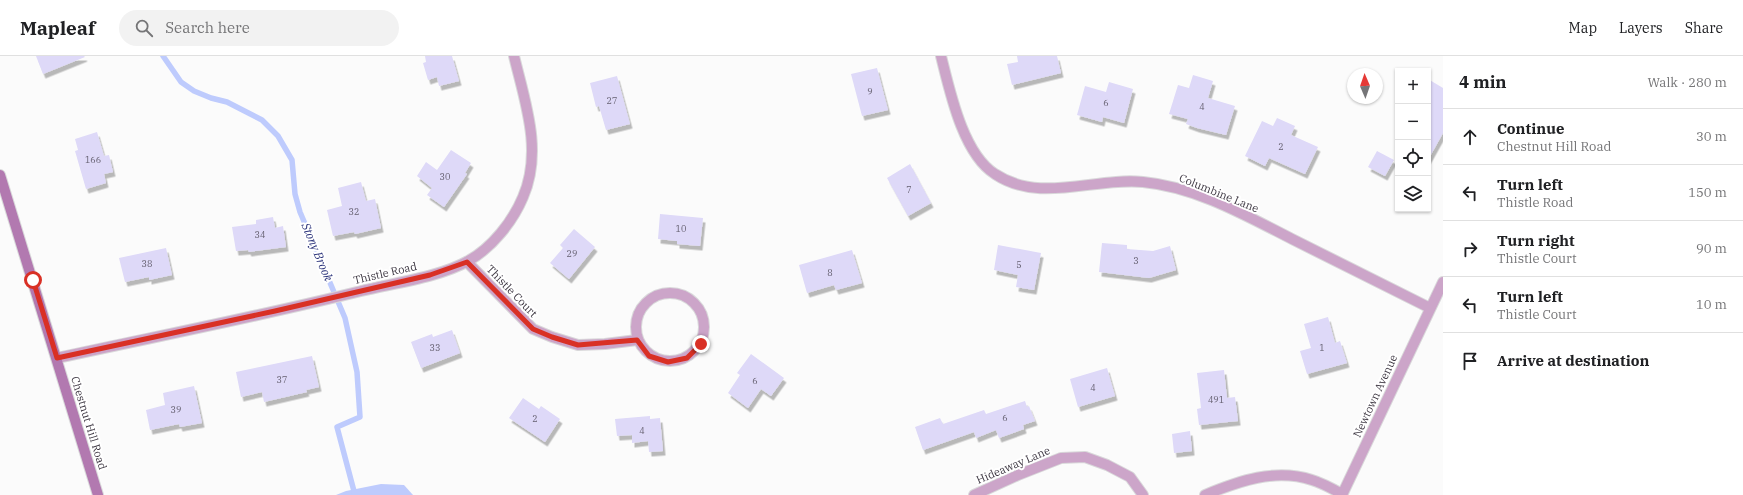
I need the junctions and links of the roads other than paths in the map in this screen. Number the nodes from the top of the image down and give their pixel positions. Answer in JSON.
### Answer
{"nodes":[{"id":1,"x":514,"y":56,"type":"edge"},
{"id":2,"x":941,"y":56,"type":"edge"},
{"id":3,"x":0,"y":175,"type":"edge"},
{"id":4,"x":467,"y":262,"type":"junction"},
{"id":5,"x":1443,"y":282,"type":"edge"},
{"id":6,"x":1430,"y":308,"type":"junction"},
{"id":7,"x":637,"y":340,"type":"junction"},
{"id":8,"x":57,"y":358,"type":"junction"},
{"id":9,"x":98,"y":495,"type":"edge"},
{"id":10,"x":974,"y":495,"type":"edge"},
{"id":11,"x":1144,"y":495,"type":"edge"},
{"id":12,"x":1205,"y":495,"type":"edge"},
{"id":13,"x":1342,"y":495,"type":"edge"}],
"edges":[{"from":1,"to":4,"type":"street","name":"Thistle Road"},
{"from":2,"to":6,"type":"street","name":"Columbine Lane"},
{"from":3,"to":8,"type":"main road","name":"Chestnut Hill Road"},
{"from":4,"to":7,"type":"street","name":"Thistle Court"},
{"from":4,"to":8,"type":"street","name":"Thistle Road"},
{"from":5,"to":6,"type":"street","name":"Newtown Avenue"},
{"from":6,"to":13,"type":"street","name":"Newtown Avenue"},
{"from":7,"to":7,"type":"street"},
{"from":8,"to":9,"type":"main road","name":"Chestnut Hill Road"},
{"from":10,"to":11,"type":"street","name":"Hideaway Lane"},
{"from":12,"to":13,"type":"street"}]}
